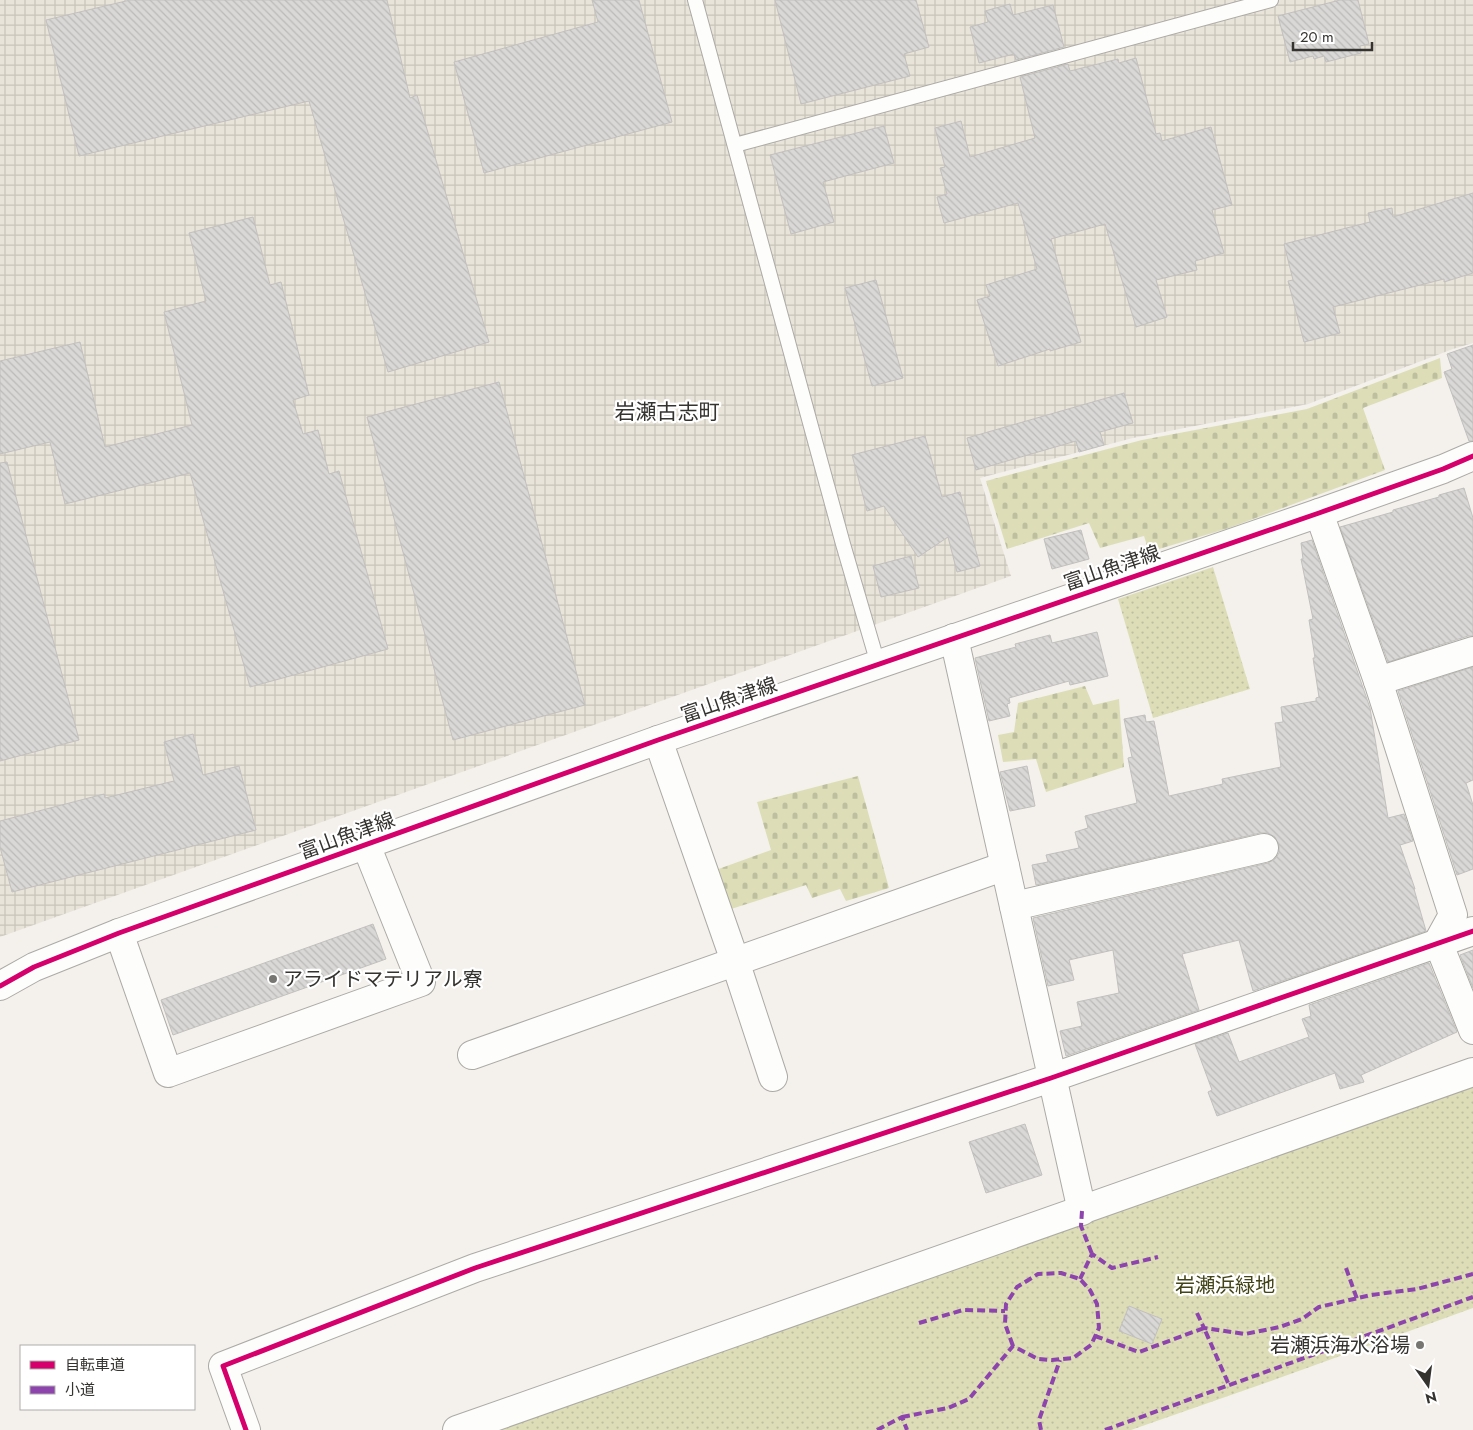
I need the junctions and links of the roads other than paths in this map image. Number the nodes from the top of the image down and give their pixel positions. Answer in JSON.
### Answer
{"nodes":[{"id":1,"x":695,"y":0,"type":"edge"},
{"id":2,"x":1271,"y":0,"type":"edge"},
{"id":3,"x":735,"y":145,"type":"junction"},
{"id":4,"x":1473,"y":456,"type":"edge"},
{"id":5,"x":1319,"y":513,"type":"junction"},
{"id":6,"x":954,"y":638,"type":"junction"},
{"id":7,"x":1473,"y":651,"type":"edge"},
{"id":8,"x":878,"y":664,"type":"junction"},
{"id":9,"x":1378,"y":681,"type":"junction"},
{"id":10,"x":658,"y":740,"type":"junction"},
{"id":11,"x":366,"y":845,"type":"junction"},
{"id":12,"x":1264,"y":848,"type":"dead end"},
{"id":13,"x":1005,"y":866,"type":"junction"},
{"id":14,"x":1014,"y":906,"type":"junction"},
{"id":15,"x":1473,"y":931,"type":"edge"},
{"id":16,"x":119,"y":933,"type":"junction"},
{"id":17,"x":1438,"y":942,"type":"junction"},
{"id":18,"x":735,"y":961,"type":"junction"},
{"id":19,"x":2,"y":979,"type":"edge"},
{"id":20,"x":1473,"y":1030,"type":"edge"},
{"id":21,"x":472,"y":1055,"type":"dead end"},
{"id":22,"x":1473,"y":1072,"type":"edge"},
{"id":23,"x":773,"y":1077,"type":"dead end"},
{"id":24,"x":1051,"y":1078,"type":"junction"},
{"id":25,"x":1082,"y":1211,"type":"junction"},
{"id":26,"x":246,"y":1430,"type":"edge"},
{"id":27,"x":457,"y":1430,"type":"edge"}],
"edges":[{"from":1,"to":3,"type":"lane"},
{"from":2,"to":3,"type":"lane"},
{"from":3,"to":8,"type":"lane"},
{"from":4,"to":5,"type":"street","name":"富山魚津線"},
{"from":5,"to":6,"type":"street","name":"富山魚津線"},
{"from":5,"to":9,"type":"street"},
{"from":6,"to":8,"type":"street","name":"富山魚津線"},
{"from":6,"to":13,"type":"street"},
{"from":7,"to":9,"type":"street"},
{"from":8,"to":10,"type":"street","name":"富山魚津線"},
{"from":9,"to":17,"type":"street"},
{"from":10,"to":11,"type":"street","name":"富山魚津線"},
{"from":10,"to":18,"type":"street"},
{"from":11,"to":16,"type":"street","name":"富山魚津線"},
{"from":11,"to":16,"type":"street"},
{"from":12,"to":14,"type":"street"},
{"from":13,"to":14,"type":"street"},
{"from":13,"to":18,"type":"street"},
{"from":14,"to":24,"type":"street"},
{"from":15,"to":17,"type":"street"},
{"from":16,"to":19,"type":"street","name":"富山魚津線"},
{"from":17,"to":20,"type":"street"},
{"from":17,"to":24,"type":"street"},
{"from":18,"to":21,"type":"street"},
{"from":18,"to":23,"type":"street"},
{"from":22,"to":25,"type":"street"},
{"from":24,"to":25,"type":"street"},
{"from":24,"to":26,"type":"street"},
{"from":25,"to":27,"type":"street"}]}
